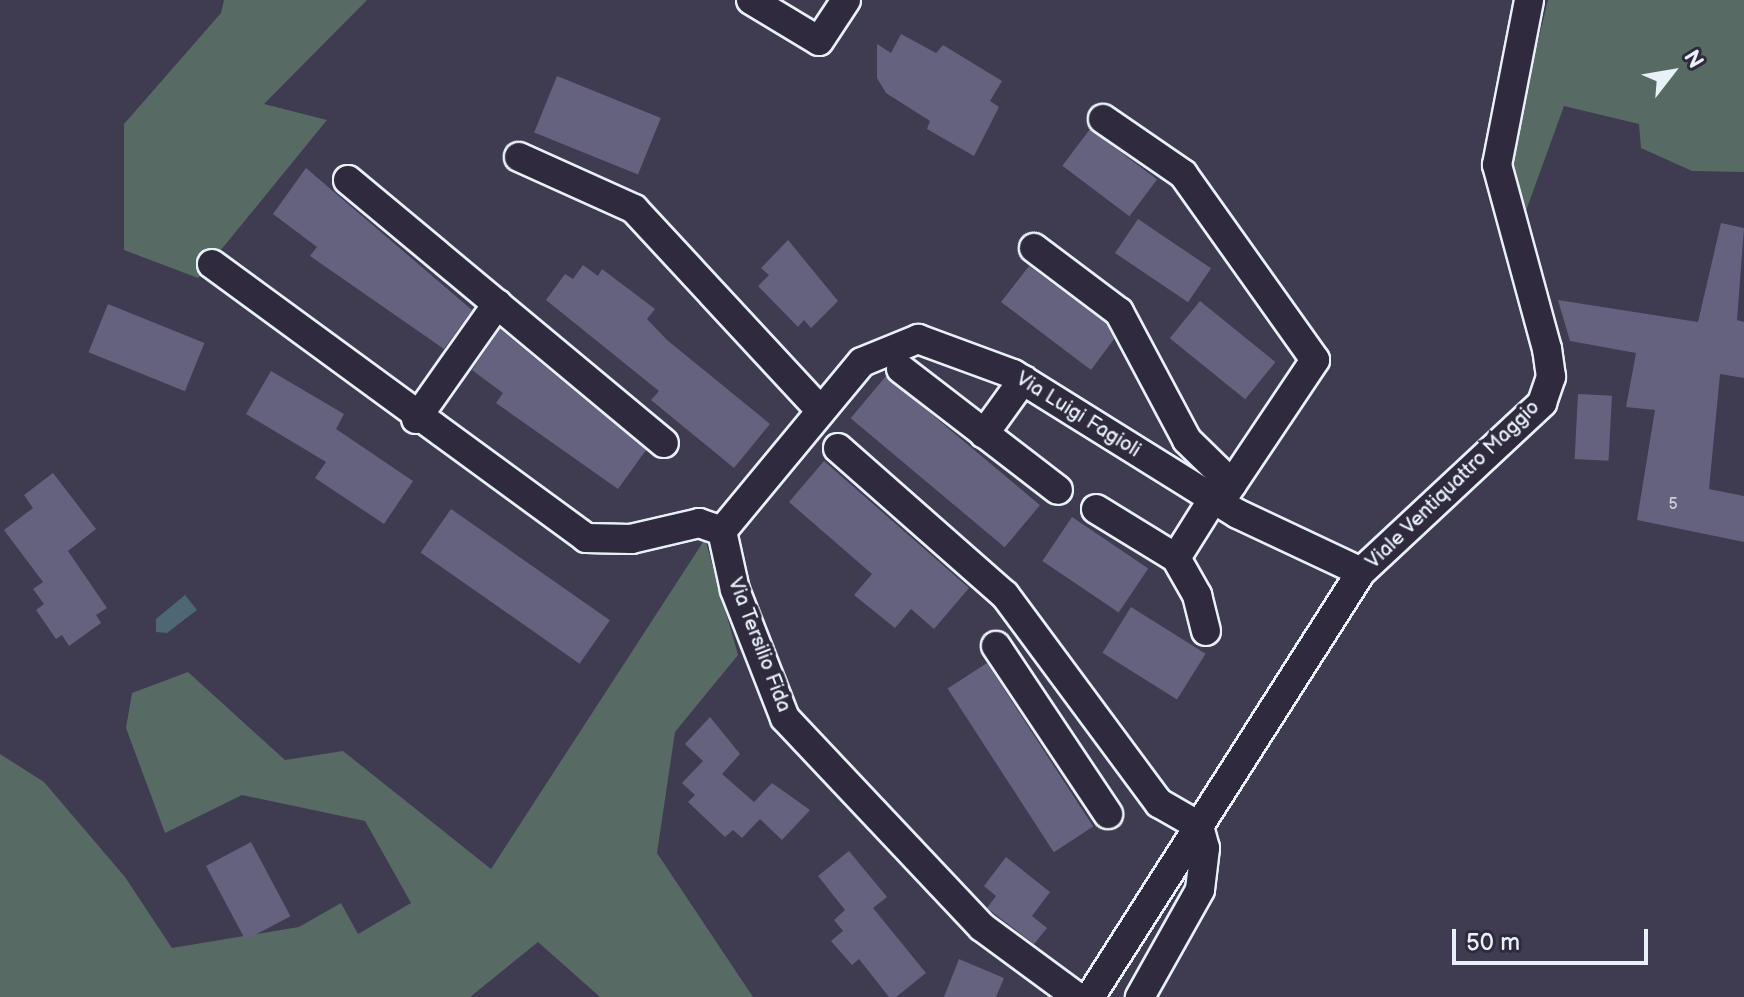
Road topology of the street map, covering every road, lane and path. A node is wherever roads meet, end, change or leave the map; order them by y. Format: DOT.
graph roads {
  1 [pos="751,0"];
  2 [pos="846,0"];
  3 [pos="1529,0"];
  4 [pos="1103,119"];
  5 [pos="519,157"];
  6 [pos="348,180"];
  7 [pos="1034,248"];
  8 [pos="212,264"];
  9 [pos="497,304"];
  10 [pos="901,369"];
  11 [pos="1023,380"];
  12 [pos="821,411"];
  13 [pos="416,419"];
  14 [pos="984,434"];
  15 [pos="664,443"];
  16 [pos="838,448"];
  17 [pos="1058,490"];
  18 [pos="1222,495"];
  19 [pos="1096,509"];
  20 [pos="722,531"];
  21 [pos="1176,558"];
  22 [pos="1361,572"];
  23 [pos="1206,631"];
  24 [pos="996,646"];
  25 [pos="1061,672"];
  26 [pos="1028,695"];
  27 [pos="1108,814"];
  28 [pos="1199,826"];
  29 [pos="1077,997"];
  30 [pos="1090,997"];
  31 [pos="1140,997"];
  1 -- 2 [label="street"];
  3 -- 22 [label="street, Viale Ventiquattro Maggio"];
  4 -- 18 [label="street"];
  5 -- 12 [label="street"];
  6 -- 9 [label="street"];
  7 -- 18 [label="street"];
  8 -- 13 [label="street"];
  9 -- 13 [label="street"];
  9 -- 15 [label="street"];
  10 -- 14 [label="street"];
  11 -- 12 [label="street, Via Luigi Fagioli"];
  11 -- 14 [label="street"];
  11 -- 18 [label="street, Via Luigi Fagioli"];
  12 -- 20 [label="street, Via Luigi Fagioli"];
  13 -- 20 [label="street"];
  14 -- 17 [label="street"];
  16 -- 25 [label="street"];
  18 -- 21 [label="street"];
  18 -- 22 [label="street, Via Luigi Fagioli"];
  19 -- 21 [label="street"];
  20 -- 29 [label="street, Via Tersilio Fida"];
  21 -- 23 [label="street"];
  22 -- 28 [label="street, Viale Ventiquattro Maggio"];
  24 -- 26 [label="street"];
  25 -- 26 [label="street"];
  25 -- 28 [label="street"];
  26 -- 27 [label="street"];
  28 -- 30 [label="street, Viale Ventiquattro Maggio"];
  28 -- 31 [label="street"];
}
